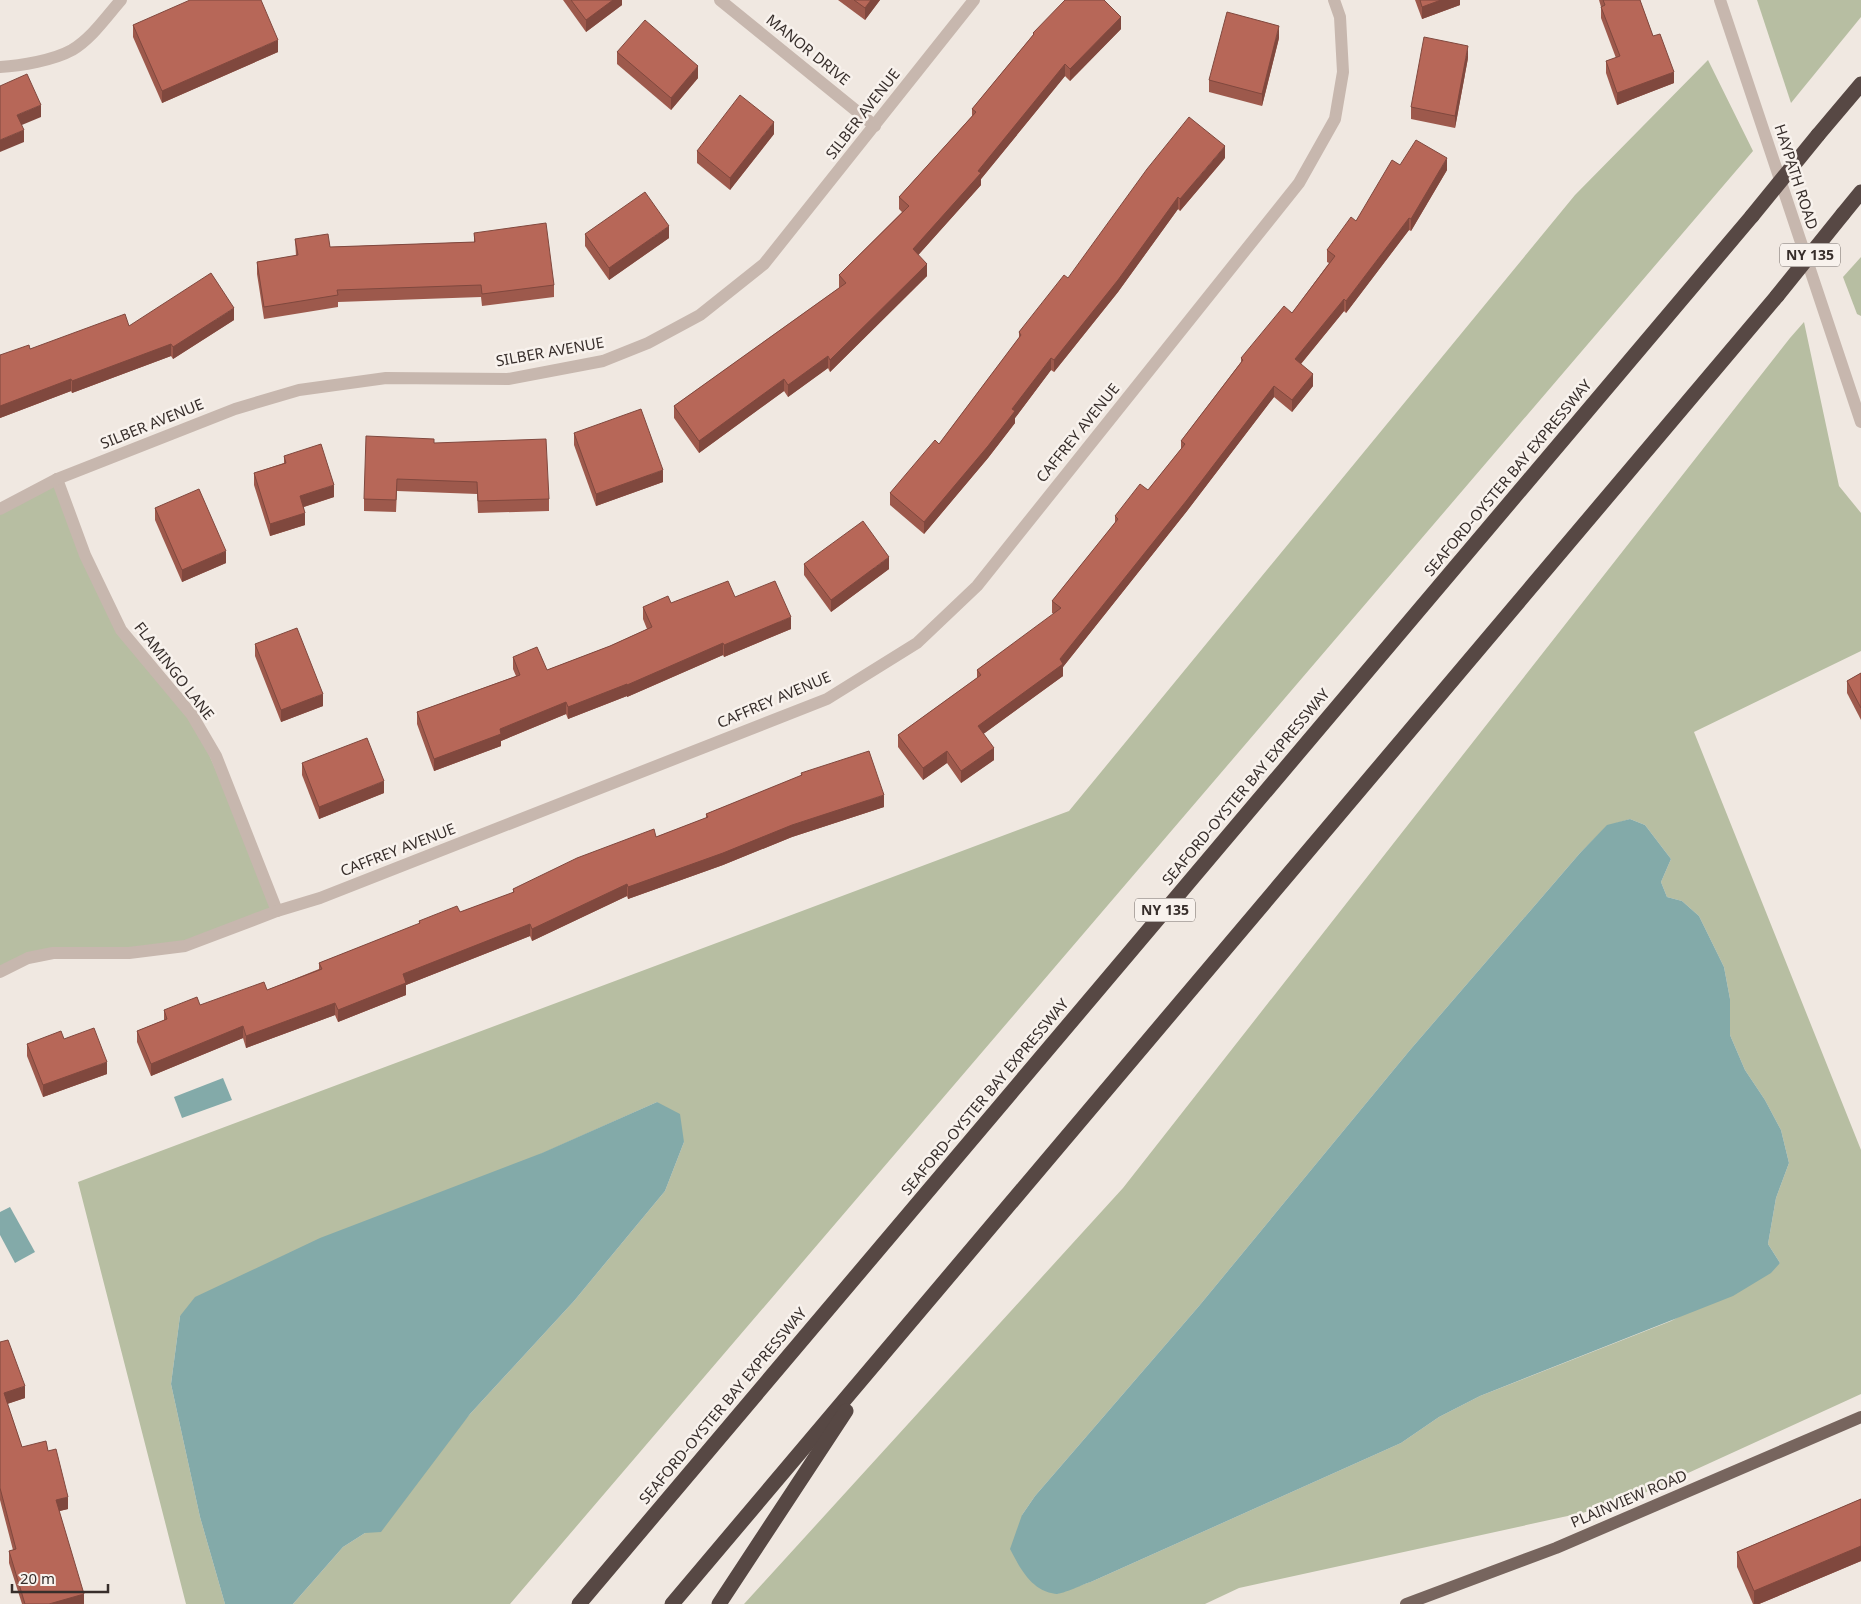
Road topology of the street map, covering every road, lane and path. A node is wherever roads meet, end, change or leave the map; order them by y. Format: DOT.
graph roads {
  1 [pos="121,0"];
  2 [pos="720,0"];
  3 [pos="974,0"];
  4 [pos="1334,0"];
  5 [pos="1720,0"];
  6 [pos="0,67"];
  7 [pos="1861,84"];
  8 [pos="875,126"];
  9 [pos="1861,192"];
  10 [pos="1860,420"];
  11 [pos="57,479"];
  12 [pos="0,509"];
  13 [pos="277,911"];
  14 [pos="0,972"];
  15 [pos="883,1354"];
  16 [pos="1861,1417"];
  17 [pos="579,1604"];
  18 [pos="672,1604"];
  19 [pos="719,1604"];
  20 [pos="1406,1604"];
  1 -- 6 [label="street"];
  2 -- 8 [label="street, MANOR DRIVE"];
  3 -- 8 [label="street, SILBER AVENUE"];
  4 -- 13 [label="street, CAFFREY AVENUE"];
  5 -- 10 [label="street, HAYPATH ROAD"];
  7 -- 17 [label="highway, SEAFORD-OYSTER BAY EXPRESSWAY / NY 135, bridge"];
  8 -- 11 [label="street, SILBER AVENUE"];
  9 -- 15 [label="highway, NY 135, bridge"];
  11 -- 12 [label="street, SILBER AVENUE"];
  11 -- 13 [label="street, FLAMINGO LANE"];
  13 -- 14 [label="street, CAFFREY AVENUE"];
  15 -- 18 [label="highway, NY 135"];
  15 -- 19 [label="highway"];
  16 -- 20 [label="main road, PLAINVIEW ROAD"];
}
